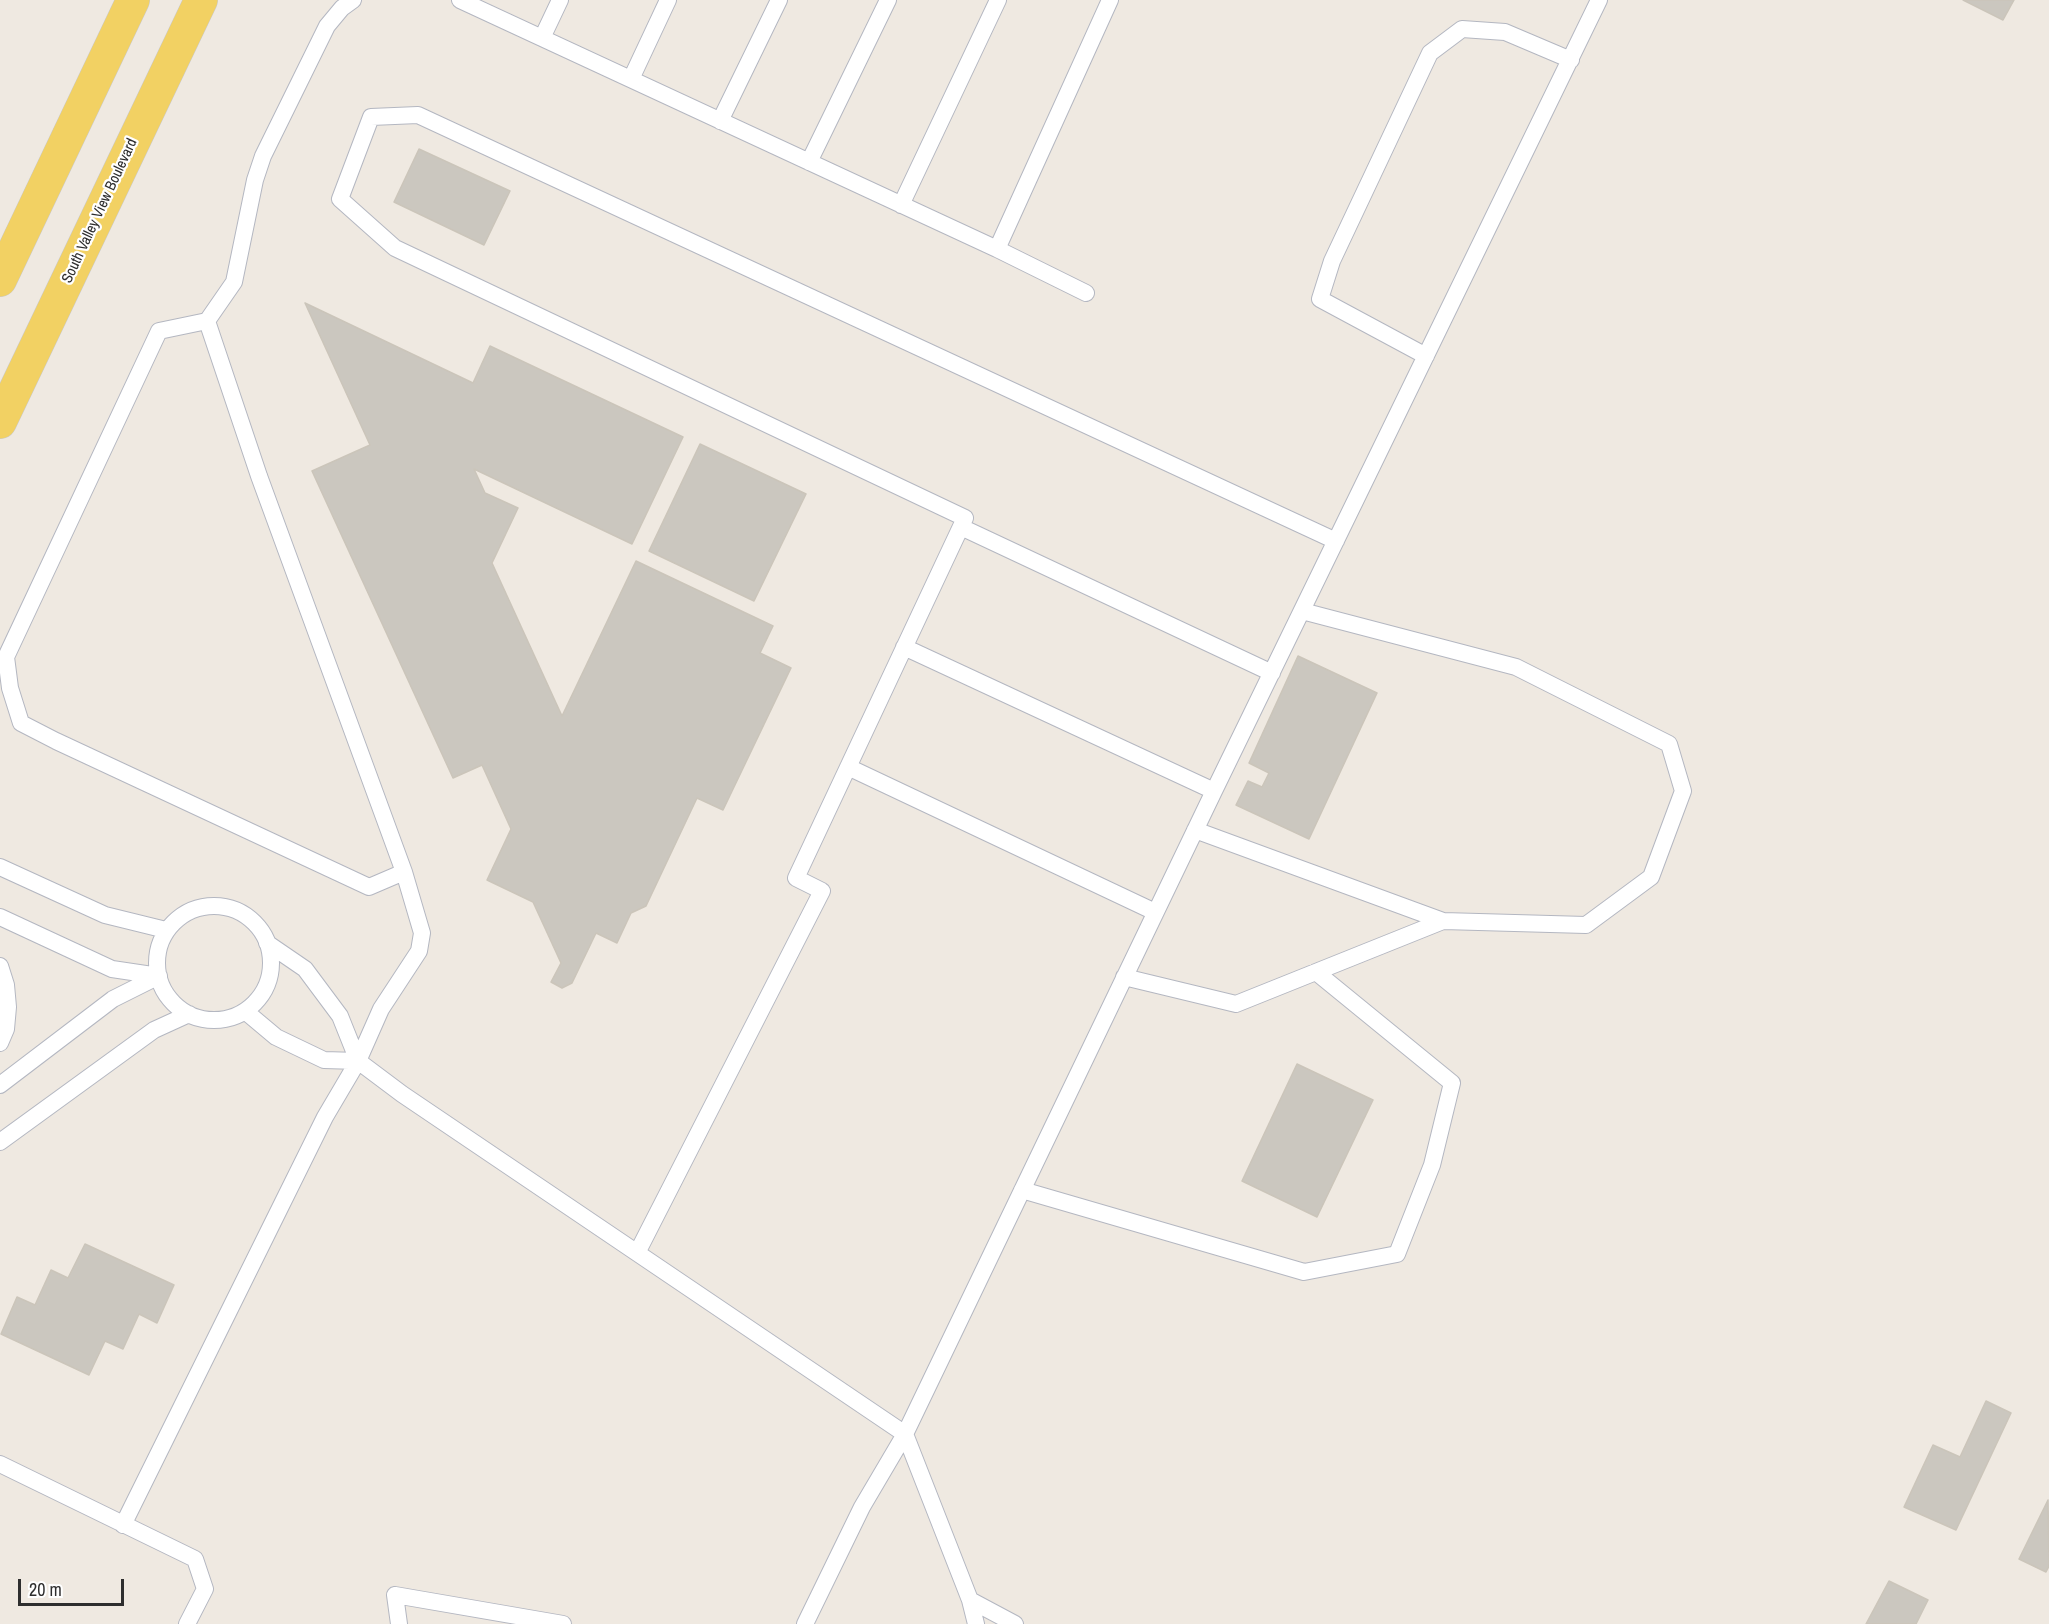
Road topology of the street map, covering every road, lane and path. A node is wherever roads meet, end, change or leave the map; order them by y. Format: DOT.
graph roads {
  1 [pos="133,0"];
  2 [pos="201,0"];
  3 [pos="353,0"];
  4 [pos="460,0"];
  5 [pos="560,0"];
  6 [pos="668,0"];
  7 [pos="779,0"];
  8 [pos="888,0"];
  9 [pos="998,0"];
  10 [pos="1110,0"];
  11 [pos="1599,0"];
  12 [pos="542,38"];
  13 [pos="1571,60"];
  14 [pos="631,79"];
  15 [pos="720,121"];
  16 [pos="809,162"];
  17 [pos="902,205"];
  18 [pos="997,249"];
  19 [pos="0,280"];
  20 [pos="1086,293"];
  21 [pos="207,321"];
  22 [pos="1426,356"];
  23 [pos="0,422"];
  24 [pos="961,527"];
  25 [pos="1335,541"];
  26 [pos="1302,611"];
  27 [pos="904,647"];
  28 [pos="1272,673"];
  29 [pos="848,767"];
  30 [pos="1214,791"];
  31 [pos="1196,830"];
  32 [pos="0,867"];
  33 [pos="404,872"];
  34 [pos="1155,912"];
  35 [pos="0,917"];
  36 [pos="1443,921"];
  37 [pos="166,930"];
  38 [pos="267,944"];
  39 [pos="0,966"];
  40 [pos="1316,972"];
  41 [pos="159,976"];
  42 [pos="1124,977"];
  43 [pos="245,1011"];
  44 [pos="189,1014"];
  45 [pos="0,1043"];
  46 [pos="358,1061"];
  47 [pos="0,1085"];
  48 [pos="0,1142"];
  49 [pos="1022,1190"];
  50 [pos="637,1253"];
  51 [pos="905,1434"];
  52 [pos="0,1464"];
  53 [pos="123,1525"];
  54 [pos="970,1600"];
  55 [pos="187,1624"];
  56 [pos="399,1624"];
  57 [pos="563,1624"];
  58 [pos="805,1624"];
  59 [pos="976,1624"];
  60 [pos="1015,1624"];
  1 -- 19 [label="main road"];
  2 -- 23 [label="main road, South Valley View Boulevard"];
  3 -- 21 [label="lane"];
  4 -- 12 [label="lane"];
  5 -- 12 [label="lane"];
  6 -- 14 [label="lane"];
  7 -- 15 [label="lane"];
  8 -- 16 [label="lane"];
  9 -- 17 [label="lane"];
  10 -- 18 [label="lane"];
  11 -- 13 [label="lane"];
  12 -- 14 [label="lane"];
  13 -- 22 [label="lane"];
  13 -- 22 [label="lane"];
  14 -- 15 [label="lane"];
  15 -- 16 [label="lane"];
  16 -- 17 [label="lane"];
  17 -- 18 [label="lane"];
  18 -- 20 [label="lane"];
  21 -- 33 [label="lane"];
  21 -- 33 [label="lane"];
  22 -- 25 [label="lane"];
  24 -- 25 [label="lane"];
  24 -- 27 [label="lane"];
  24 -- 28 [label="lane"];
  25 -- 26 [label="lane"];
  26 -- 28 [label="lane"];
  26 -- 36 [label="lane"];
  27 -- 29 [label="lane"];
  27 -- 30 [label="lane"];
  28 -- 30 [label="lane"];
  29 -- 34 [label="lane"];
  29 -- 50 [label="lane"];
  30 -- 31 [label="lane"];
  31 -- 34 [label="lane"];
  31 -- 36 [label="lane"];
  32 -- 37 [label="lane"];
  33 -- 46 [label="lane"];
  34 -- 42 [label="lane"];
  35 -- 41 [label="lane"];
  36 -- 40 [label="lane"];
  37 -- 38 [label="lane"];
  37 -- 41 [label="lane"];
  38 -- 43 [label="lane"];
  38 -- 46 [label="lane"];
  39 -- 45 [label="lane"];
  40 -- 42 [label="lane"];
  40 -- 49 [label="lane"];
  41 -- 44 [label="lane"];
  41 -- 47 [label="lane"];
  42 -- 49 [label="lane"];
  43 -- 44 [label="lane"];
  43 -- 46 [label="lane"];
  44 -- 48 [label="lane"];
  46 -- 50 [label="lane"];
  46 -- 53 [label="lane"];
  49 -- 51 [label="lane"];
  50 -- 51 [label="lane"];
  51 -- 54 [label="lane"];
  51 -- 58 [label="lane"];
  52 -- 53 [label="lane"];
  53 -- 55 [label="lane"];
  54 -- 59 [label="lane"];
  54 -- 60 [label="lane"];
  56 -- 57 [label="lane"];
}
